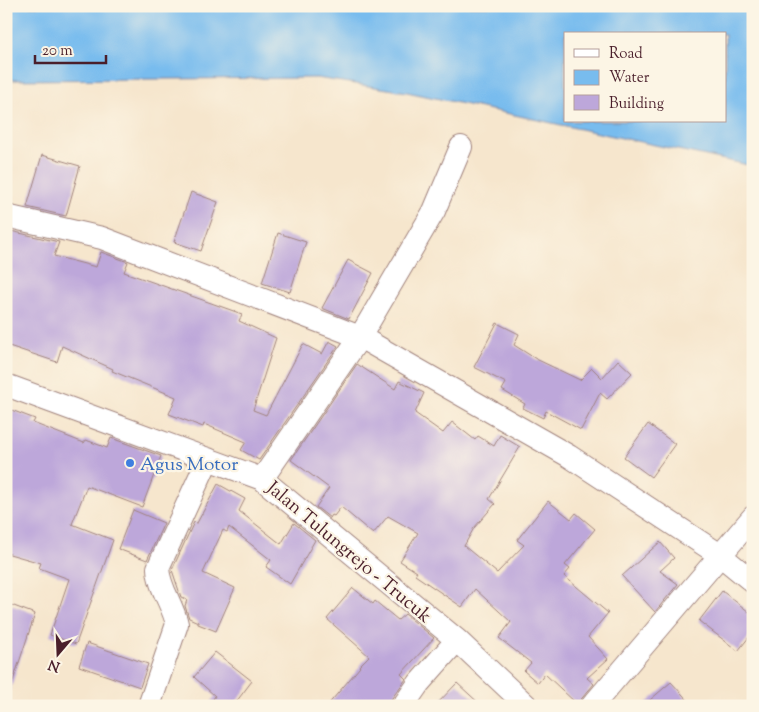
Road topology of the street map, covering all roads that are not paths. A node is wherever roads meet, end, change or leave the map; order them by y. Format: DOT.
graph roads {
  1 [pos="460,147"];
  2 [pos="6,216"];
  3 [pos="360,337"];
  4 [pos="6,385"];
  5 [pos="208,459"];
  6 [pos="262,479"];
  7 [pos="753,517"];
  8 [pos="720,555"];
  9 [pos="753,582"];
  10 [pos="457,640"];
  11 [pos="149,706"];
  12 [pos="403,706"];
  13 [pos="527,706"];
  14 [pos="592,706"];
  1 -- 3 [label="street"];
  2 -- 3 [label="street"];
  3 -- 6 [label="street"];
  3 -- 8 [label="street"];
  4 -- 5 [label="street, Jalan Tulungrejo - Trucuk"];
  5 -- 6 [label="street, Jalan Tulungrejo - Trucuk"];
  5 -- 11 [label="street"];
  6 -- 10 [label="street, Jalan Tulungrejo - Trucuk"];
  7 -- 8 [label="street"];
  8 -- 9 [label="street"];
  8 -- 14 [label="street"];
  10 -- 12 [label="street"];
  10 -- 13 [label="street, Jalan Tulungrejo - Trucuk"];
}
